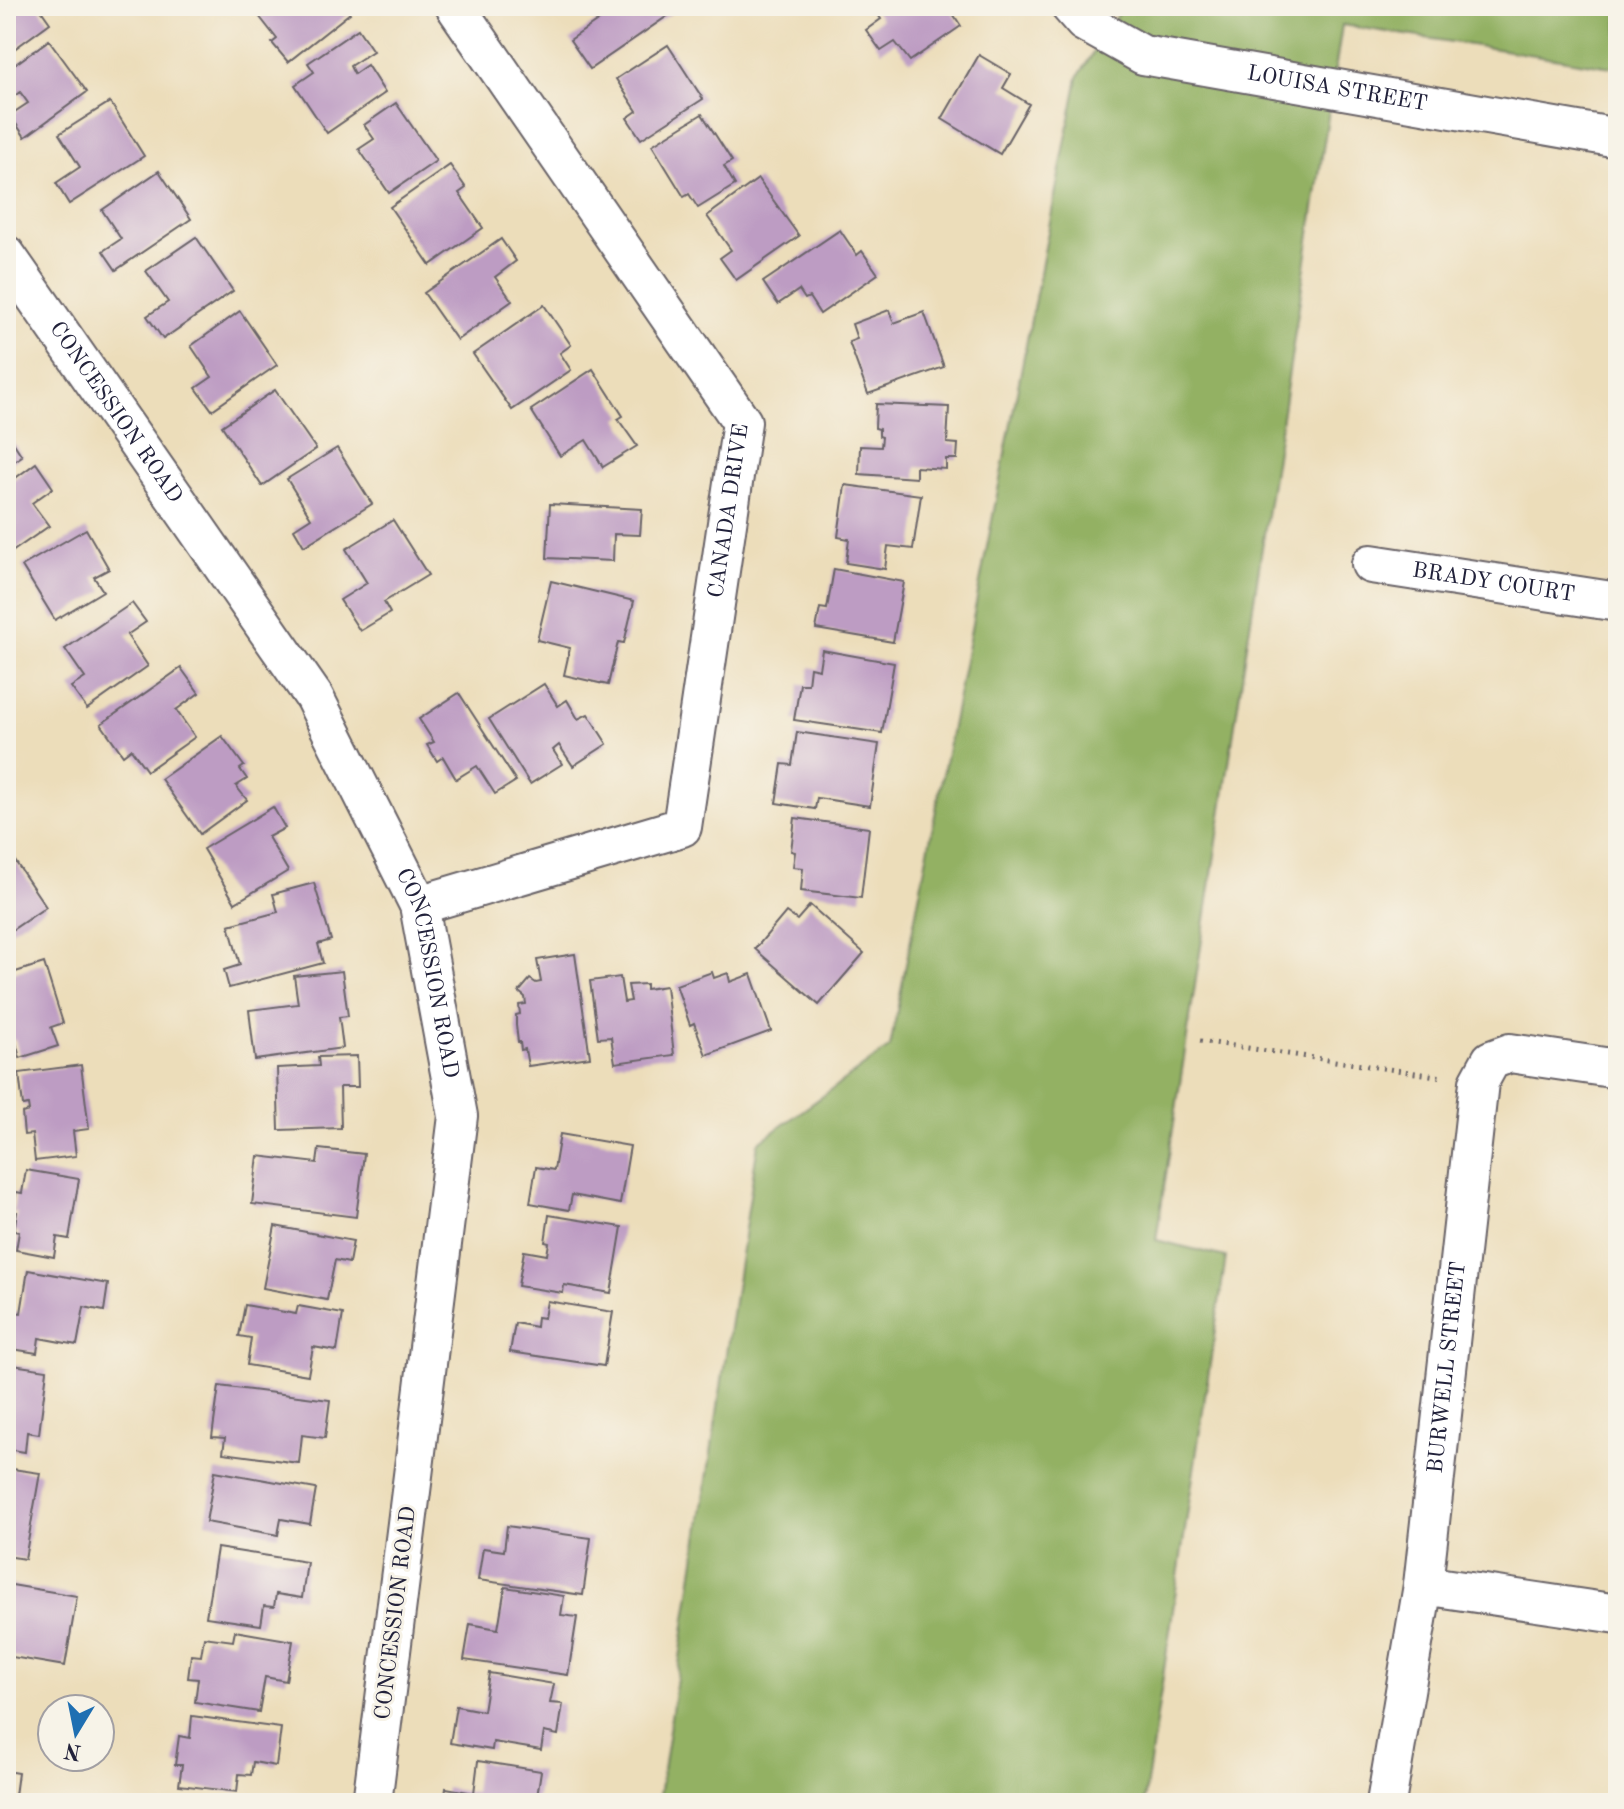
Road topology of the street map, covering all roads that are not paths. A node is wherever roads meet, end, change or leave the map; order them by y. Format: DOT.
graph roads {
  1 [pos="455,6"];
  2 [pos="1070,6"];
  3 [pos="1618,138"];
  4 [pos="6,255"];
  5 [pos="17,295"];
  6 [pos="1371,564"];
  7 [pos="1618,602"];
  8 [pos="419,905"];
  9 [pos="1618,1069"];
  10 [pos="1423,1585"];
  11 [pos="1618,1614"];
  12 [pos="372,1803"];
  13 [pos="1386,1803"];
  1 -- 8 [label="street, CANADA DRIVE"];
  2 -- 3 [label="street, LOUISA STREET"];
  4 -- 5 [label="street, CONCESSION ROAD"];
  5 -- 8 [label="street, CONCESSION ROAD"];
  6 -- 7 [label="street, BRADY COURT"];
  8 -- 12 [label="street, CONCESSION ROAD"];
  9 -- 10 [label="street, BURWELL STREET"];
  10 -- 11 [label="street"];
  10 -- 13 [label="street, BURWELL STREET"];
}
